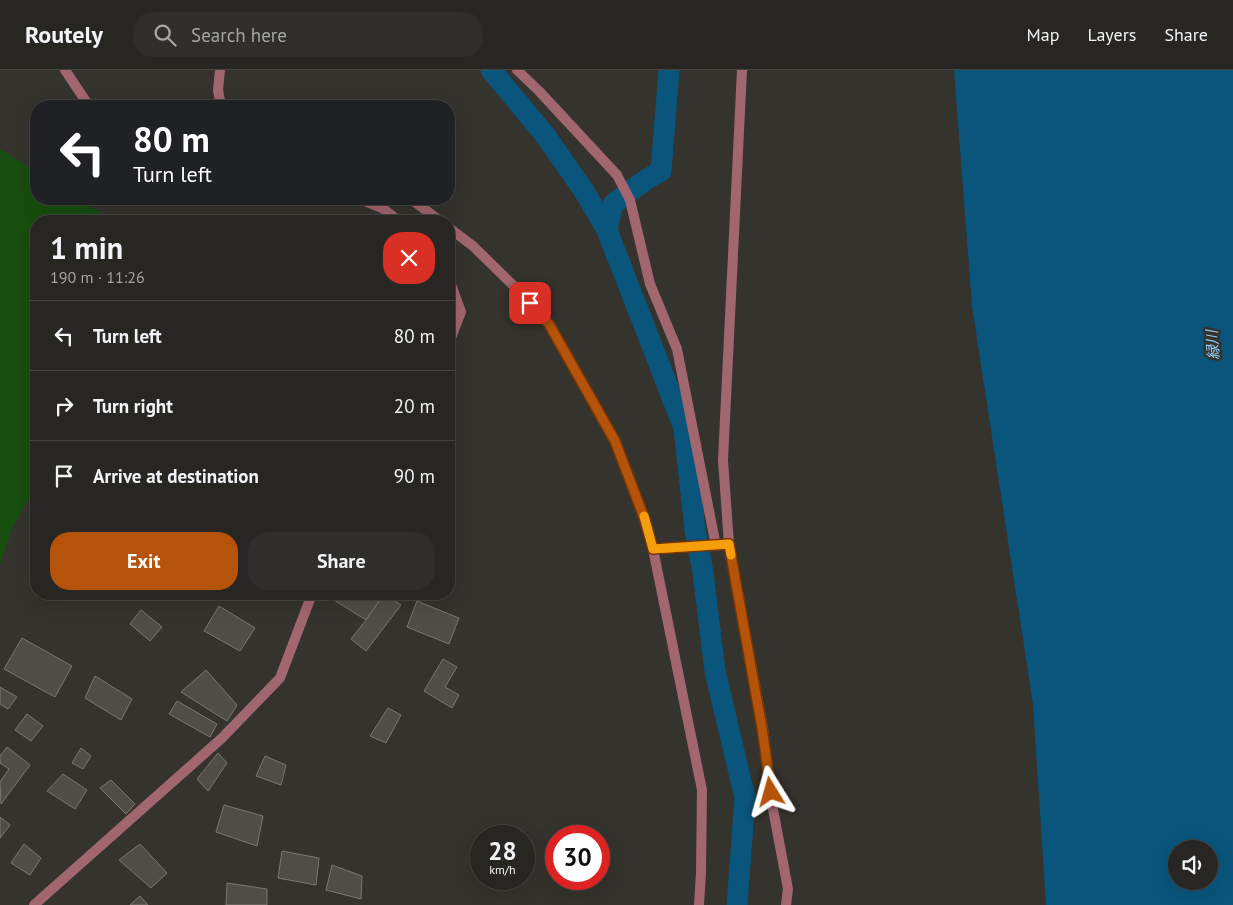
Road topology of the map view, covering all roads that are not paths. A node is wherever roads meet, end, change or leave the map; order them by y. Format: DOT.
graph roads {
  1 [pos="65,70"];
  2 [pos="220,70"];
  3 [pos="517,70"];
  4 [pos="742,70"];
  5 [pos="85,100"];
  6 [pos="220,100"];
  7 [pos="375,205"];
  8 [pos="419,205"];
  9 [pos="391,215"];
  10 [pos="432,215"];
  11 [pos="455,232"];
  12 [pos="455,296"];
  13 [pos="455,328"];
  14 [pos="729,544"];
  15 [pos="716,546"];
  16 [pos="653,549"];
  17 [pos="310,600"];
  18 [pos="34,905"];
  19 [pos="699,905"];
  20 [pos="786,905"];
  1 -- 5 [label="street"];
  2 -- 6 [label="street"];
  3 -- 15 [label="street"];
  4 -- 14 [label="street"];
  7 -- 9 [label="street"];
  8 -- 10 [label="street"];
  11 -- 16 [label="street"];
  12 -- 13 [label="street"];
  14 -- 15 [label="street"];
  14 -- 20 [label="street"];
  15 -- 16 [label="street"];
  16 -- 19 [label="street"];
  17 -- 18 [label="street"];
}
